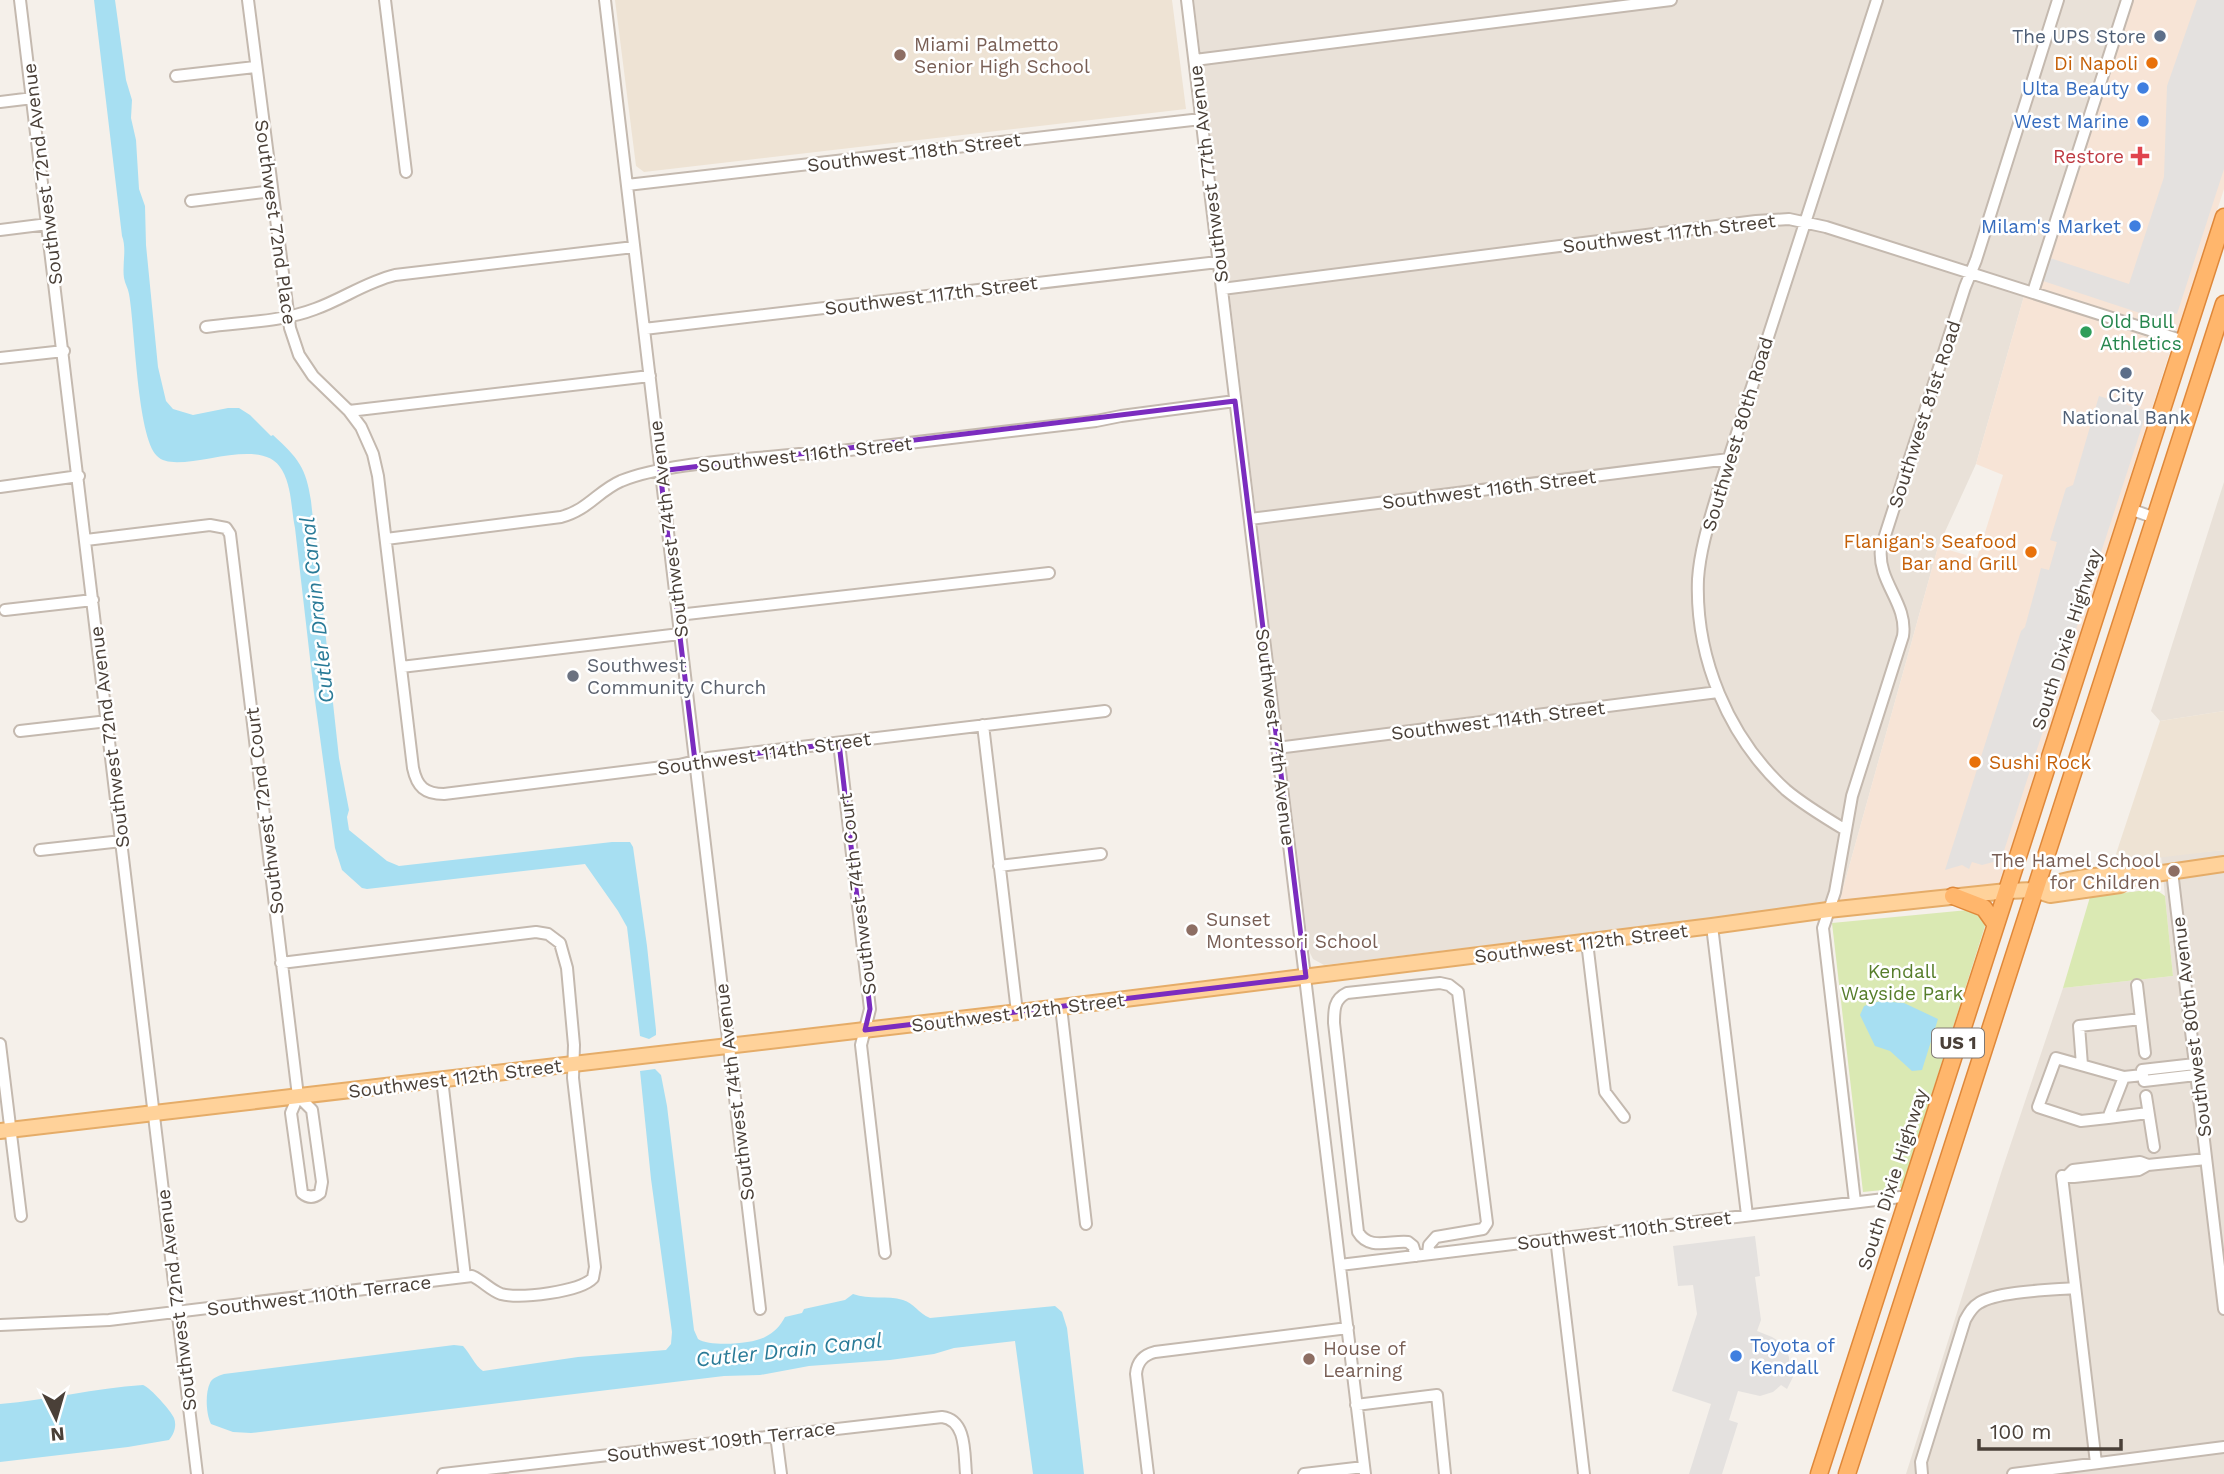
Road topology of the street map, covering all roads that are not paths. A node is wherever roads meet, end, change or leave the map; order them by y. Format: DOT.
graph roads {
  1 [pos="20,0"];
  2 [pos="248,0"];
  3 [pos="385,0"];
  4 [pos="605,0"];
  5 [pos="1187,0"];
  6 [pos="1671,0"];
  7 [pos="1877,0"];
  8 [pos="2058,0"];
  9 [pos="2127,0"];
  10 [pos="1195,60"];
  11 [pos="255,67"];
  12 [pos="176,76"];
  13 [pos="33,98"];
  14 [pos="0,102"];
  15 [pos="1201,119"];
  16 [pos="406,172"];
  17 [pos="627,185"];
  18 [pos="272,191"];
  19 [pos="191,201"];
  20 [pos="2224,217"];
  21 [pos="1804,222"];
  22 [pos="48,224"];
  23 [pos="0,230"];
  24 [pos="634,247"];
  25 [pos="1218,262"];
  26 [pos="1971,273"];
  27 [pos="1222,289"];
  28 [pos="2033,292"];
  29 [pos="2224,304"];
  30 [pos="288,316"];
  31 [pos="206,327"];
  32 [pos="644,329"];
  33 [pos="2184,341"];
  34 [pos="64,351"];
  35 [pos="0,358"];
  36 [pos="650,376"];
  37 [pos="2195,394"];
  38 [pos="1236,401"];
  39 [pos="349,411"];
  40 [pos="1729,459"];
  41 [pos="660,471"];
  42 [pos="79,476"];
  43 [pos="0,486"];
  44 [pos="2130,509"];
  45 [pos="2155,517"];
  46 [pos="1250,519"];
  47 [pos="386,539"];
  48 [pos="86,540"];
  49 [pos="1049,573"];
  50 [pos="93,600"];
  51 [pos="5,610"];
  52 [pos="678,615"];
  53 [pos="680,634"];
  54 [pos="401,667"];
  55 [pos="1718,692"];
  56 [pos="1105,711"];
  57 [pos="108,721"];
  58 [pos="983,725"];
  59 [pos="20,731"];
  60 [pos="839,743"];
  61 [pos="1277,748"];
  62 [pos="695,761"];
  63 [pos="423,790"];
  64 [pos="1844,829"];
  65 [pos="122,841"];
  66 [pos="40,850"];
  67 [pos="1101,854"];
  68 [pos="2224,864"];
  69 [pos="999,866"];
  70 [pos="2172,871"];
  71 [pos="2035,890"];
  72 [pos="2007,891"];
  73 [pos="1953,896"];
  74 [pos="1828,910"];
  75 [pos="1996,925"];
  76 [pos="1712,926"];
  77 [pos="1587,942"];
  78 [pos="281,963"];
  79 [pos="1306,977"];
  80 [pos="2137,985"];
  81 [pos="1061,1007"];
  82 [pos="1017,1012"];
  83 [pos="2141,1019"];
  84 [pos="865,1030"];
  85 [pos="0,1044"];
  86 [pos="729,1047"];
  87 [pos="2145,1053"];
  88 [pos="573,1064"];
  89 [pos="2082,1065"];
  90 [pos="2196,1070"];
  91 [pos="2124,1077"];
  92 [pos="442,1079"];
  93 [pos="298,1096"];
  94 [pos="2146,1096"];
  95 [pos="2148,1113"];
  96 [pos="154,1115"];
  97 [pos="1624,1117"];
  98 [pos="2108,1118"];
  99 [pos="5,1130"];
  100 [pos="2154,1147"];
  101 [pos="2206,1159"];
  102 [pos="1937,1194"];
  103 [pos="1909,1196"];
  104 [pos="1855,1202"];
  105 [pos="1747,1215"];
  106 [pos="21,1216"];
  107 [pos="2219,1217"];
  108 [pos="1086,1224"];
  109 [pos="1463,1232"];
  110 [pos="1556,1238"];
  111 [pos="1461,1250"];
  112 [pos="885,1253"];
  113 [pos="1422,1255"];
  114 [pos="1340,1265"];
  115 [pos="465,1278"];
  116 [pos="2075,1288"];
  117 [pos="760,1309"];
  118 [pos="2224,1309"];
  119 [pos="178,1311"];
  120 [pos="0,1325"];
  121 [pos="1348,1328"];
  122 [pos="1356,1405"];
  123 [pos="776,1435"];
  124 [pos="2224,1447"];
  125 [pos="2096,1464"];
  126 [pos="1364,1471"];
  127 [pos="197,1474"];
  128 [pos="443,1474"];
  129 [pos="781,1474"];
  130 [pos="966,1474"];
  131 [pos="1148,1474"];
  132 [pos="1304,1474"];
  133 [pos="1446,1474"];
  134 [pos="1584,1474"];
  135 [pos="1819,1474"];
  136 [pos="1847,1474"];
  137 [pos="1922,1474"];
  138 [pos="2013,1474"];
  1 -- 13 [label="street, Southwest 72nd Avenue"];
  2 -- 11 [label="street, Southwest 72nd Place"];
  3 -- 16 [label="street"];
  4 -- 17 [label="street, Southwest 74th Avenue"];
  5 -- 10 [label="street, Southwest 77th Avenue"];
  6 -- 10 [label="street"];
  7 -- 21 [label="street, Southwest 80th Road"];
  8 -- 26 [label="street, Southwest 81st Road"];
  9 -- 28 [label="street"];
  10 -- 15 [label="street, Southwest 77th Avenue"];
  11 -- 12 [label="street"];
  11 -- 18 [label="street, Southwest 72nd Place"];
  13 -- 14 [label="street"];
  13 -- 22 [label="street, Southwest 72nd Avenue"];
  15 -- 17 [label="street, Southwest 118th Street"];
  15 -- 25 [label="street, Southwest 77th Avenue"];
  17 -- 24 [label="street, Southwest 74th Avenue"];
  18 -- 19 [label="street"];
  18 -- 30 [label="street, Southwest 72nd Place"];
  20 -- 33 [label="highway, South Dixie Highway / US 1"];
  21 -- 26 [label="street, Southwest 117th Street"];
  21 -- 27 [label="street, Southwest 117th Street"];
  21 -- 40 [label="street, Southwest 80th Road"];
  22 -- 23 [label="street"];
  22 -- 34 [label="street, Southwest 72nd Avenue"];
  24 -- 30 [label="street"];
  24 -- 32 [label="street, Southwest 74th Avenue"];
  25 -- 27 [label="street, Southwest 77th Avenue"];
  25 -- 32 [label="street, Southwest 117th Street"];
  26 -- 28 [label="street, Southwest 117th Street"];
  26 -- 64 [label="street, Southwest 81st Road"];
  27 -- 38 [label="street, Southwest 77th Avenue"];
  28 -- 33 [label="street, Southwest 117th Street"];
  29 -- 37 [label="highway, US 1"];
  30 -- 31 [label="street"];
  30 -- 39 [label="street, Southwest 72nd Place"];
  32 -- 36 [label="street, Southwest 74th Avenue"];
  33 -- 37 [label="highway"];
  33 -- 44 [label="highway, South Dixie Highway / US 1"];
  34 -- 35 [label="street"];
  34 -- 42 [label="street, Southwest 72nd Avenue"];
  36 -- 39 [label="street"];
  36 -- 41 [label="street, Southwest 74th Avenue"];
  37 -- 45 [label="highway, US 1"];
  38 -- 41 [label="street, Southwest 116th Street"];
  38 -- 46 [label="street, Southwest 77th Avenue"];
  39 -- 47 [label="street, Southwest 72nd Place"];
  40 -- 46 [label="street, Southwest 116th Street"];
  40 -- 55 [label="street, Southwest 80th Road"];
  41 -- 47 [label="street, Southwest 116th Street"];
  41 -- 52 [label="street, Southwest 74th Avenue"];
  42 -- 43 [label="street"];
  42 -- 48 [label="street, Southwest 72nd Avenue"];
  44 -- 45 [label="street"];
  44 -- 72 [label="highway, South Dixie Highway / US 1"];
  45 -- 71 [label="highway, US 1"];
  46 -- 61 [label="street, Southwest 77th Avenue"];
  47 -- 54 [label="street, Southwest 72nd Place"];
  48 -- 50 [label="street, Southwest 72nd Avenue"];
  48 -- 78 [label="street, Southwest 72nd Court"];
  49 -- 52 [label="street"];
  50 -- 51 [label="street"];
  50 -- 57 [label="street, Southwest 72nd Avenue"];
  52 -- 53 [label="street, Southwest 74th Avenue"];
  53 -- 54 [label="street"];
  53 -- 62 [label="street, Southwest 74th Avenue"];
  54 -- 63 [label="street, Southwest 72nd Place"];
  55 -- 61 [label="street, Southwest 114th Street"];
  55 -- 64 [label="street, Southwest 80th Road"];
  56 -- 58 [label="street, Southwest 114th Street"];
  57 -- 59 [label="street"];
  57 -- 65 [label="street, Southwest 72nd Avenue"];
  58 -- 60 [label="street, Southwest 114th Street"];
  58 -- 69 [label="street"];
  60 -- 62 [label="street, Southwest 114th Street"];
  60 -- 84 [label="street, Southwest 74th Court"];
  61 -- 79 [label="street, Southwest 77th Avenue"];
  62 -- 63 [label="street, Southwest 114th Street"];
  62 -- 86 [label="street, Southwest 74th Avenue"];
  64 -- 74 [label="street, Southwest 81st Road"];
  65 -- 66 [label="street"];
  65 -- 96 [label="street, Southwest 72nd Avenue"];
  67 -- 69 [label="street"];
  68 -- 70 [label="main road, Southwest 112th Street"];
  69 -- 82 [label="street"];
  70 -- 71 [label="main road, Southwest 112th Street"];
  70 -- 90 [label="street, Southwest 80th Avenue"];
  71 -- 72 [label="main road, Southwest 112th Street"];
  71 -- 102 [label="highway, US 1"];
  72 -- 73 [label="main road, Southwest 112th Street"];
  72 -- 75 [label="highway, South Dixie Highway / US 1"];
  73 -- 74 [label="main road, Southwest 112th Street"];
  73 -- 75 [label="highway"];
  74 -- 76 [label="main road, Southwest 112th Street"];
  74 -- 104 [label="street, Southwest 81st Road"];
  75 -- 103 [label="highway, South Dixie Highway / US 1"];
  76 -- 77 [label="main road, Southwest 112th Street"];
  76 -- 105 [label="street"];
  77 -- 79 [label="main road, Southwest 112th Street"];
  77 -- 97 [label="street"];
  78 -- 88 [label="street"];
  78 -- 93 [label="street, Southwest 72nd Court"];
  79 -- 81 [label="main road, Southwest 112th Street"];
  79 -- 114 [label="street, Southwest 77th Avenue"];
  80 -- 83 [label="street"];
  81 -- 82 [label="main road, Southwest 112th Street"];
  81 -- 108 [label="street"];
  82 -- 84 [label="main road, Southwest 112th Street"];
  83 -- 87 [label="street"];
  83 -- 89 [label="street"];
  84 -- 86 [label="main road, Southwest 112th Street"];
  84 -- 112 [label="street, Southwest 74th Court"];
  85 -- 99 [label="street"];
  86 -- 88 [label="main road, Southwest 112th Street"];
  86 -- 117 [label="street, Southwest 74th Avenue"];
  88 -- 92 [label="main road, Southwest 112th Street"];
  88 -- 115 [label="street"];
  89 -- 91 [label="street"];
  89 -- 98 [label="street"];
  90 -- 91 [label="street"];
  90 -- 101 [label="street, Southwest 80th Avenue"];
  91 -- 98 [label="street"];
  92 -- 93 [label="main road, Southwest 112th Street"];
  92 -- 115 [label="street"];
  93 -- 93 [label="street, Southwest 72nd Court"];
  93 -- 96 [label="main road, Southwest 112th Street"];
  94 -- 95 [label="street"];
  95 -- 98 [label="street"];
  95 -- 100 [label="street"];
  96 -- 99 [label="main road, Southwest 112th Street"];
  96 -- 119 [label="street, Southwest 72nd Avenue"];
  99 -- 106 [label="street"];
  101 -- 107 [label="street, Southwest 80th Avenue"];
  101 -- 116 [label="street"];
  102 -- 103 [label="highway"];
  102 -- 136 [label="highway, US 1"];
  103 -- 104 [label="street, Southwest 110th Street"];
  103 -- 135 [label="highway, South Dixie Highway / US 1"];
  104 -- 105 [label="street, Southwest 110th Street"];
  105 -- 110 [label="street, Southwest 110th Street"];
  107 -- 118 [label="street, Southwest 80th Avenue"];
  109 -- 111 [label="street"];
  109 -- 113 [label="street"];
  109 -- 113 [label="street"];
  110 -- 111 [label="street, Southwest 110th Street"];
  110 -- 134 [label="street"];
  111 -- 113 [label="street, Southwest 110th Street"];
  113 -- 114 [label="street, Southwest 110th Street"];
  114 -- 121 [label="street, Southwest 77th Avenue"];
  115 -- 119 [label="street, Southwest 110th Terrace"];
  116 -- 125 [label="street"];
  116 -- 137 [label="street"];
  119 -- 120 [label="street, Southwest 110th Terrace"];
  119 -- 127 [label="street, Southwest 72nd Avenue"];
  121 -- 122 [label="street, Southwest 77th Avenue"];
  121 -- 131 [label="street"];
  122 -- 126 [label="street, Southwest 77th Avenue"];
  122 -- 133 [label="street"];
  123 -- 128 [label="street, Southwest 109th Terrace"];
  123 -- 129 [label="street"];
  123 -- 130 [label="street, Southwest 109th Terrace"];
  124 -- 125 [label="street"];
  125 -- 138 [label="street"];
  126 -- 132 [label="street"];
}
